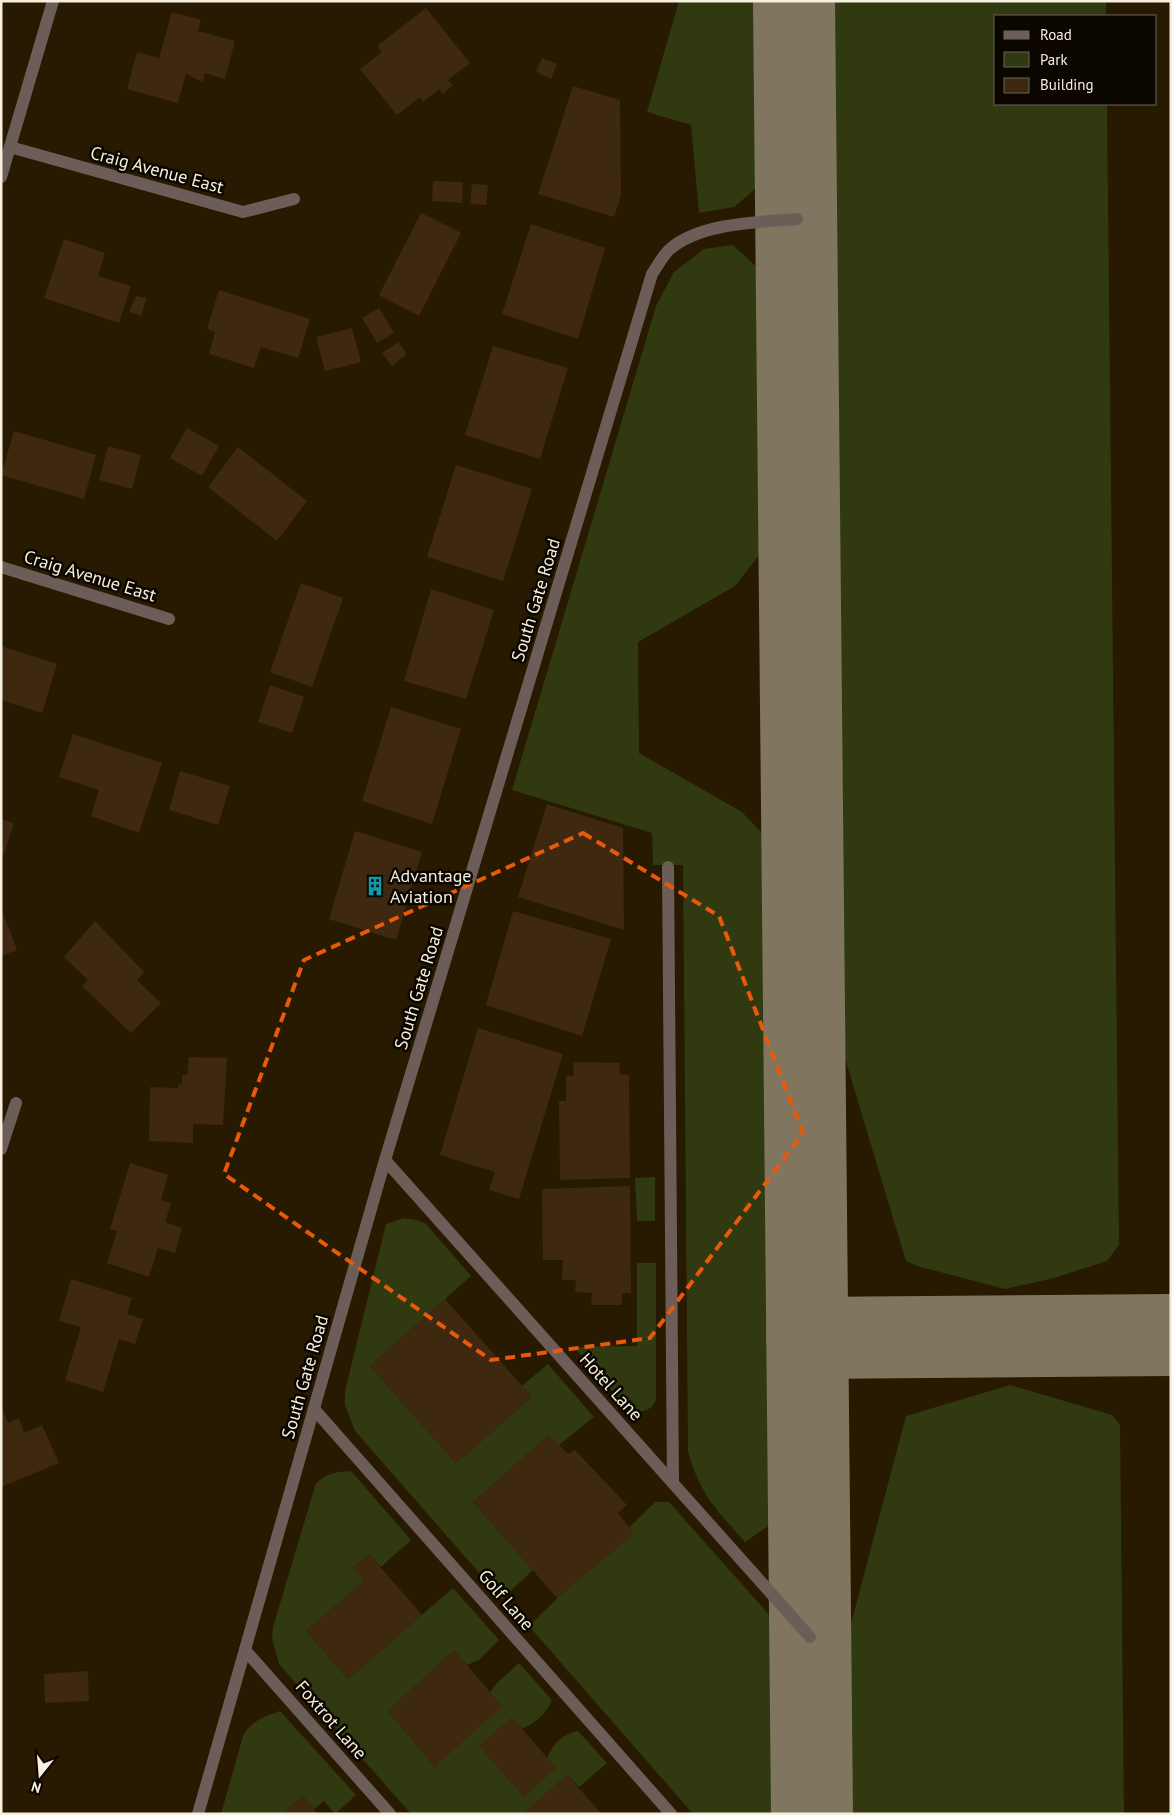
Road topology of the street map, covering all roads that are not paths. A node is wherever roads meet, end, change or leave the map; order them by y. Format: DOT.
graph roads {
  1 [pos="53,1"];
  2 [pos="10,148"];
  3 [pos="1,177"];
  4 [pos="294,198"];
  5 [pos="797,219"];
  6 [pos="1,567"];
  7 [pos="169,619"];
  8 [pos="668,867"];
  9 [pos="16,1103"];
  10 [pos="1,1149"];
  11 [pos="385,1160"];
  12 [pos="314,1409"];
  13 [pos="673,1483"];
  14 [pos="810,1637"];
  15 [pos="245,1650"];
  16 [pos="198,1814"];
  17 [pos="390,1814"];
  18 [pos="671,1814"];
  1 -- 2 [label="street"];
  2 -- 3 [label="street"];
  2 -- 4 [label="street, Craig Avenue East"];
  5 -- 11 [label="street, South Gate Road"];
  6 -- 7 [label="street, Craig Avenue East"];
  8 -- 13 [label="street"];
  9 -- 10 [label="street"];
  11 -- 12 [label="street, South Gate Road"];
  11 -- 13 [label="street, Hotel Lane"];
  12 -- 15 [label="street, South Gate Road"];
  12 -- 18 [label="street, Golf Lane"];
  13 -- 14 [label="street, Hotel Lane"];
  15 -- 16 [label="street, South Gate Road"];
  15 -- 17 [label="street, Foxtrot Lane"];
}
